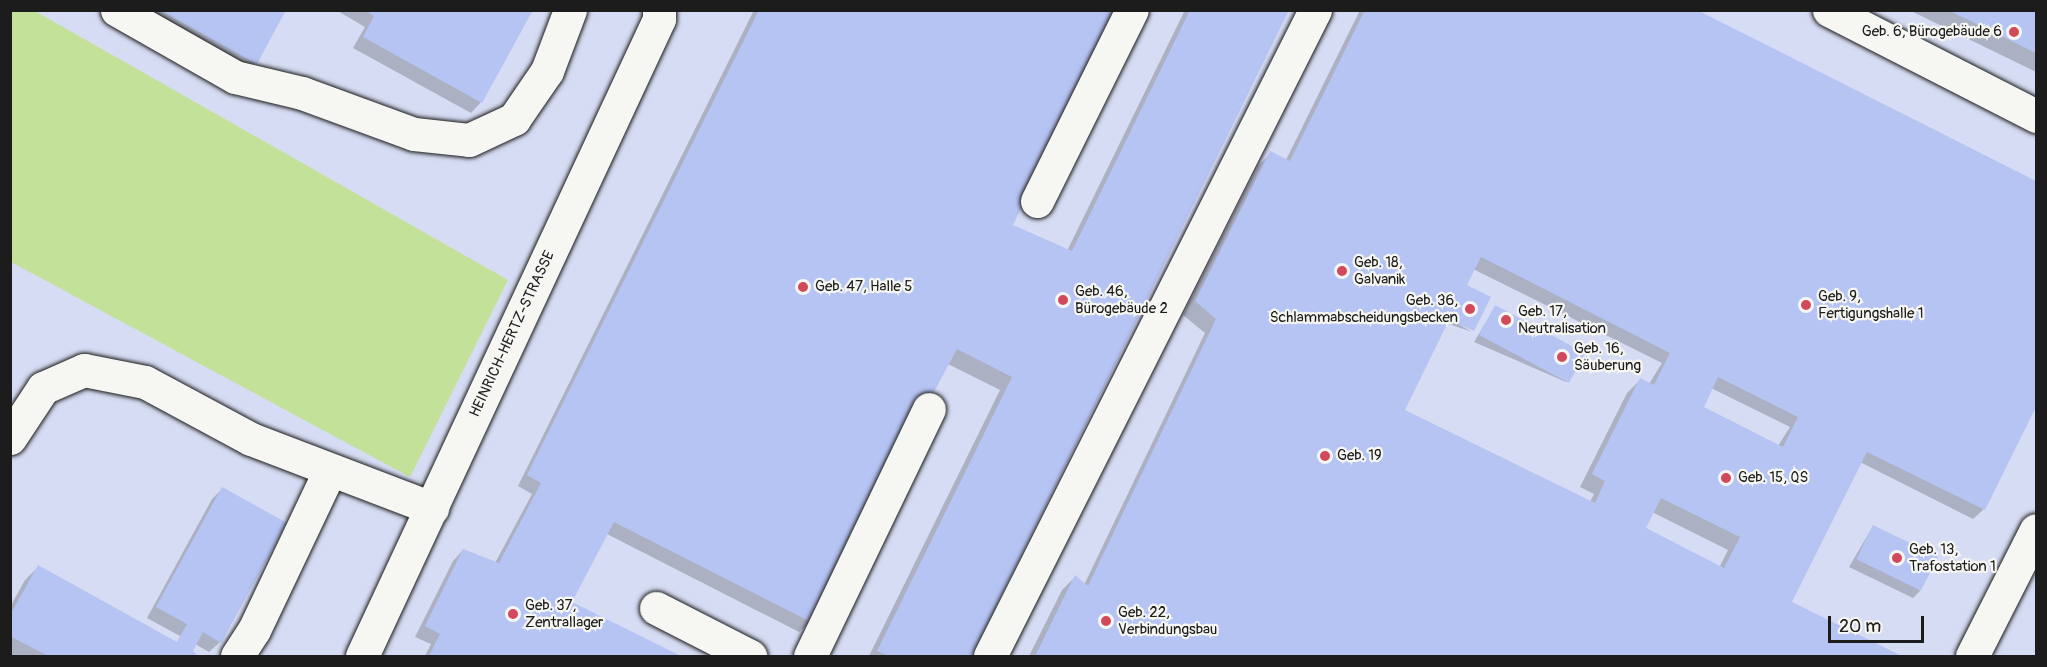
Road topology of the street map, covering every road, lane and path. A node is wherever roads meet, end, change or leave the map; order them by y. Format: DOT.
graph roads {
  1 [pos="117,10"];
  2 [pos="570,10"];
  3 [pos="659,10"];
  4 [pos="1132,10"];
  5 [pos="1315,10"];
  6 [pos="1829,10"];
  7 [pos="2037,116"];
  8 [pos="1037,201"];
  9 [pos="929,409"];
  10 [pos="10,438"];
  11 [pos="330,470"];
  12 [pos="432,508"];
  13 [pos="2037,530"];
  14 [pos="656,608"];
  15 [pos="237,657"];
  16 [pos="362,657"];
  17 [pos="750,657"];
  18 [pos="810,657"];
  19 [pos="990,657"];
  20 [pos="1972,657"];
  1 -- 2 [label="street"];
  3 -- 12 [label="street, HEINRICH-HERTZ-STRASSE"];
  4 -- 8 [label="street"];
  5 -- 19 [label="street"];
  6 -- 7 [label="street"];
  9 -- 18 [label="street"];
  10 -- 11 [label="street"];
  11 -- 12 [label="street"];
  11 -- 15 [label="street"];
  12 -- 16 [label="street, HEINRICH-HERTZ-STRASSE"];
  13 -- 20 [label="street"];
  14 -- 17 [label="street"];
}
